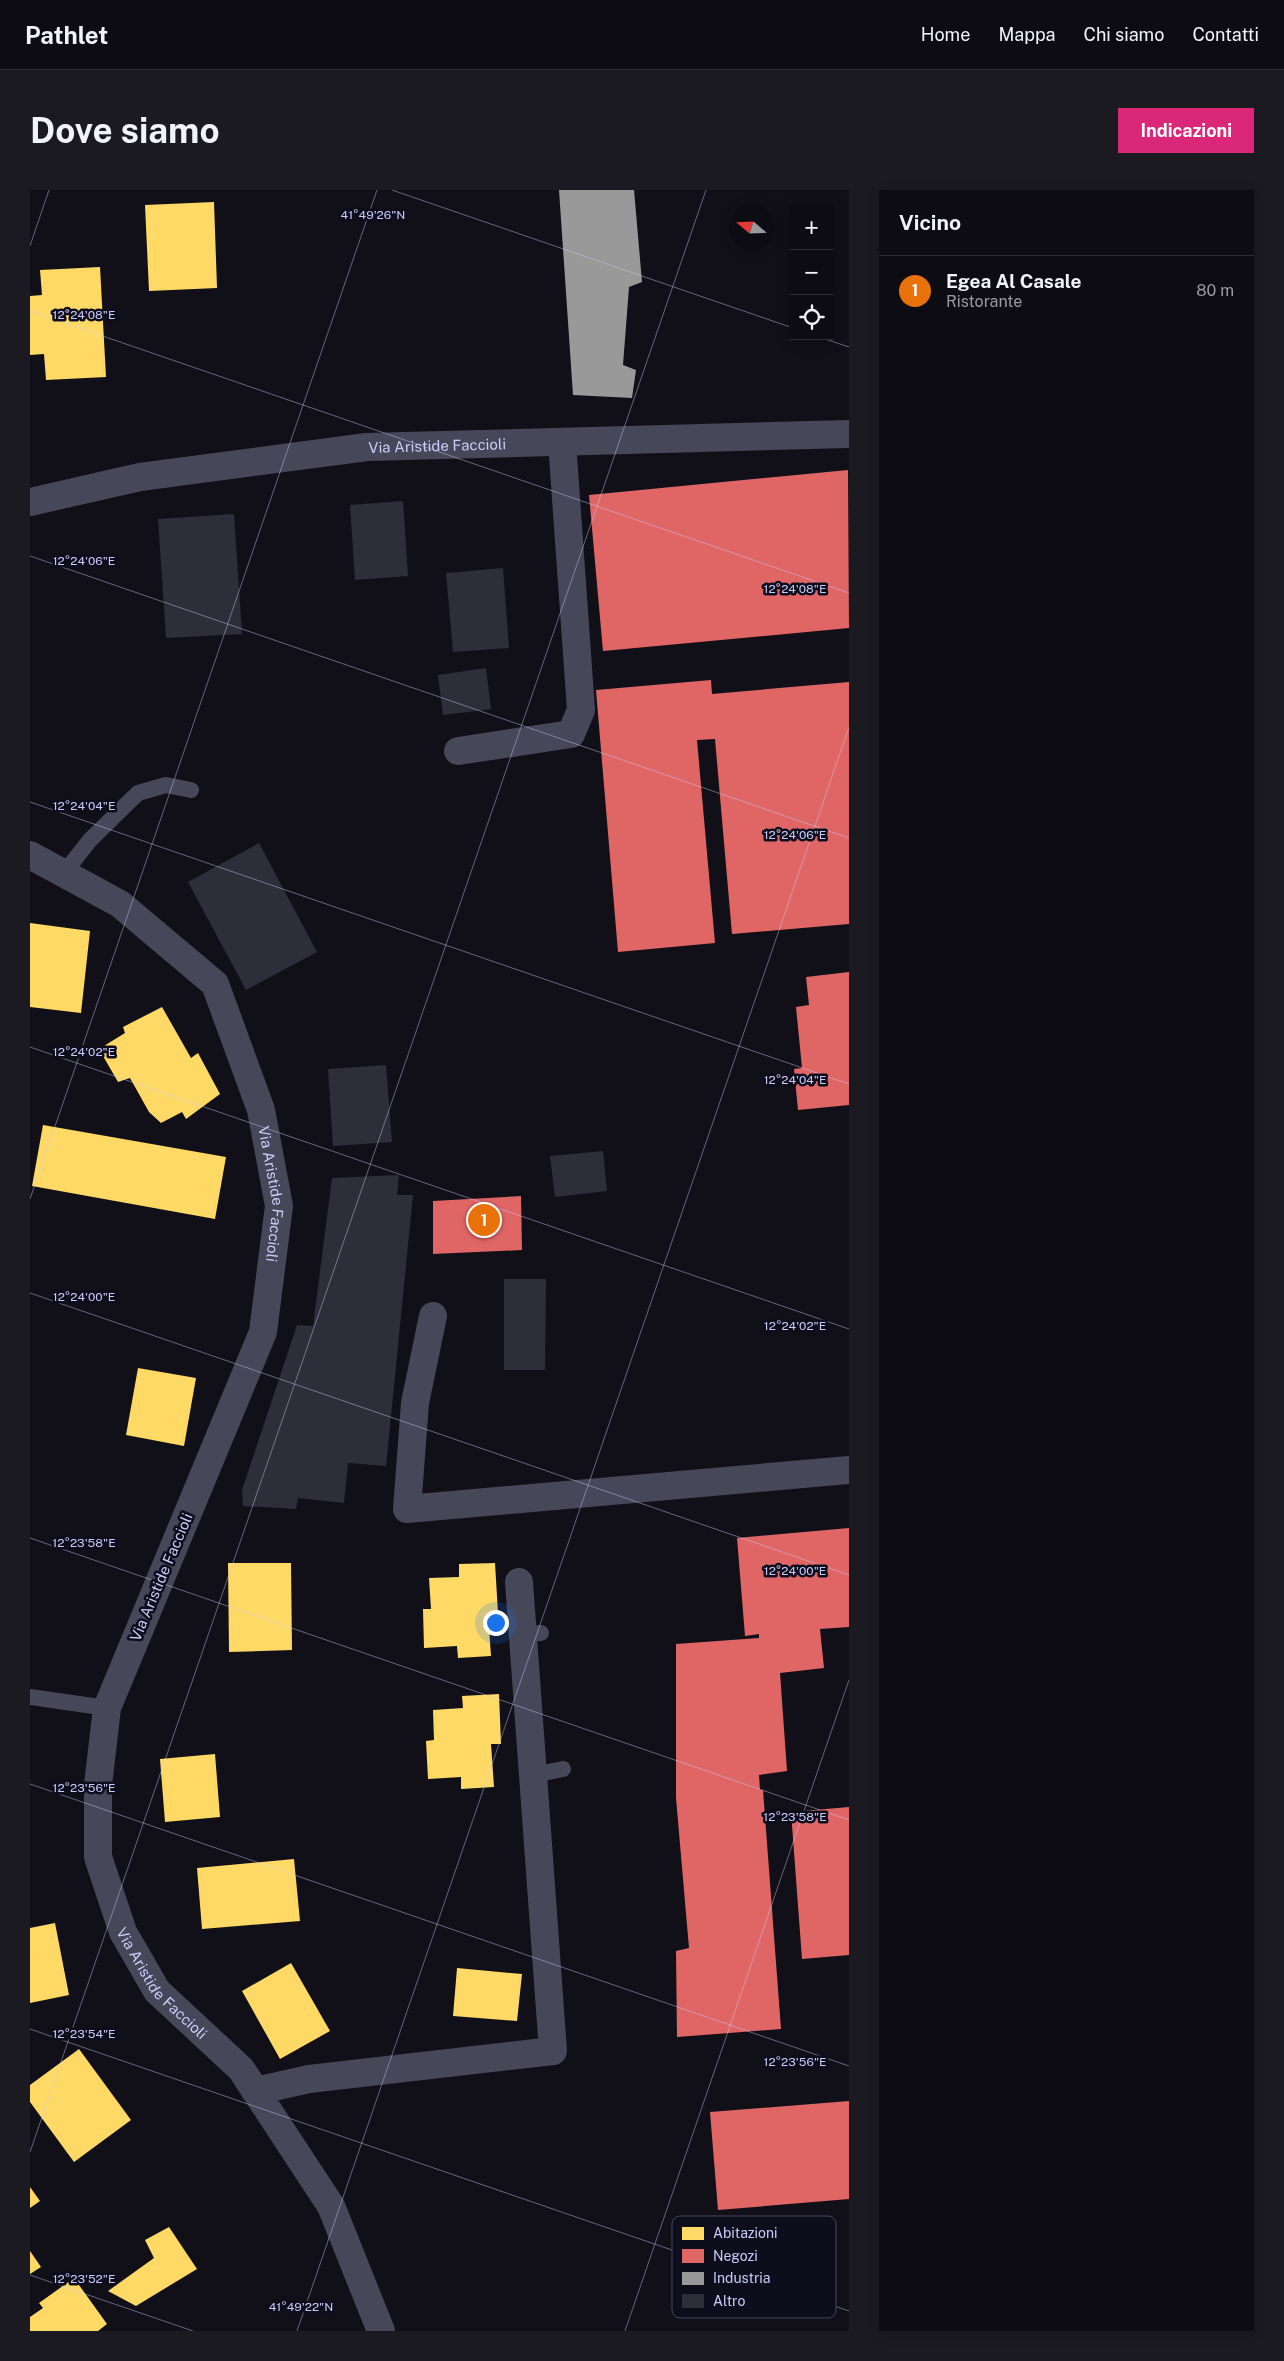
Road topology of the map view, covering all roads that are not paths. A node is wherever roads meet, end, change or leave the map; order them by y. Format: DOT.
graph roads {
  1 [pos="849,434"];
  2 [pos="562,442"];
  3 [pos="30,502"];
  4 [pos="458,751"];
  5 [pos="192,790"];
  6 [pos="30,855"];
  7 [pos="64,873"];
  8 [pos="433,1316"];
  9 [pos="849,1470"];
  10 [pos="519,1582"];
  11 [pos="30,1697"];
  12 [pos="107,1708"];
  13 [pos="563,1769"];
  14 [pos="533,1775"];
  15 [pos="255,2091"];
  16 [pos="381,2331"];
  1 -- 2 [label="street, Via Aristide Faccioli"];
  2 -- 3 [label="street, Via Aristide Faccioli"];
  2 -- 4 [label="street"];
  5 -- 7 [label="lane"];
  6 -- 7 [label="street, Via Aristide Faccioli"];
  7 -- 12 [label="street, Via Aristide Faccioli"];
  8 -- 9 [label="street"];
  10 -- 14 [label="street"];
  11 -- 12 [label="lane"];
  12 -- 15 [label="street, Via Aristide Faccioli"];
  13 -- 14 [label="lane"];
  14 -- 15 [label="street"];
  15 -- 16 [label="street, Via Aristide Faccioli"];
}
